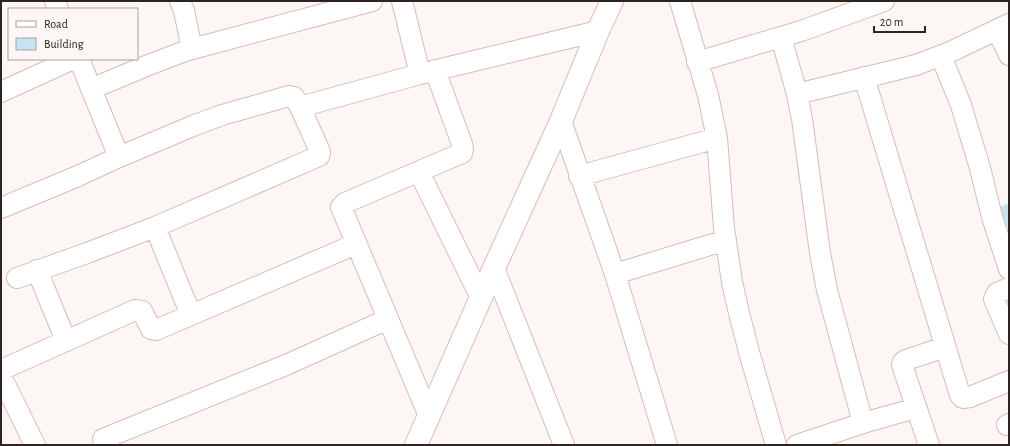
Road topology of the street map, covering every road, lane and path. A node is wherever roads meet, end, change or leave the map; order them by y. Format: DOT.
graph roads {
  1 [pos="180,1"];
  2 [pos="372,1"];
  3 [pos="402,1"];
  4 [pos="612,1"];
  5 [pos="680,1"];
  6 [pos="884,1"];
  7 [pos="1003,27"];
  8 [pos="598,31"];
  9 [pos="781,37"];
  10 [pos="192,49"];
  11 [pos="1009,55"];
  12 [pos="941,56"];
  13 [pos="71,60"];
  14 [pos="79,60"];
  15 [pos="697,62"];
  16 [pos="427,72"];
  17 [pos="864,77"];
  18 [pos="91,89"];
  19 [pos="1,92"];
  20 [pos="797,94"];
  21 [pos="300,107"];
  22 [pos="561,121"];
  23 [pos="717,138"];
  24 [pos="119,157"];
  25 [pos="419,172"];
  26 [pos="580,176"];
  27 [pos="1,208"];
  28 [pos="155,227"];
  29 [pos="726,240"];
  30 [pos="356,244"];
  31 [pos="494,268"];
  32 [pos="1009,269"];
  33 [pos="37,270"];
  34 [pos="615,274"];
  35 [pos="17,278"];
  36 [pos="1009,288"];
  37 [pos="481,298"];
  38 [pos="191,315"];
  39 [pos="388,319"];
  40 [pos="1009,334"];
  41 [pos="66,341"];
  42 [pos="945,348"];
  43 [pos="1,370"];
  44 [pos="1,376"];
  45 [pos="1009,381"];
  46 [pos="916,408"];
  47 [pos="429,416"];
  48 [pos="863,423"];
  49 [pos="102,439"];
  50 [pos="35,445"];
  51 [pos="416,445"];
  52 [pos="564,445"];
  53 [pos="667,445"];
  54 [pos="776,445"];
  55 [pos="797,445"];
  56 [pos="929,445"];
  1 -- 10 [label="street"];
  2 -- 10 [label="street"];
  3 -- 16 [label="street"];
  4 -- 8 [label="street"];
  5 -- 15 [label="street"];
  6 -- 9 [label="street"];
  7 -- 11 [label="street"];
  7 -- 12 [label="street"];
  8 -- 16 [label="street"];
  8 -- 22 [label="street"];
  9 -- 15 [label="street"];
  9 -- 20 [label="street"];
  10 -- 18 [label="street"];
  12 -- 17 [label="street"];
  12 -- 32 [label="street"];
  13 -- 19 [label="street"];
  14 -- 18 [label="street"];
  15 -- 23 [label="street"];
  16 -- 21 [label="street"];
  16 -- 25 [label="street"];
  17 -- 20 [label="street"];
  17 -- 42 [label="street"];
  18 -- 24 [label="street"];
  20 -- 48 [label="street"];
  21 -- 24 [label="street"];
  21 -- 28 [label="street"];
  22 -- 26 [label="street"];
  22 -- 31 [label="street"];
  23 -- 26 [label="street"];
  23 -- 29 [label="street"];
  24 -- 27 [label="street"];
  25 -- 30 [label="street"];
  25 -- 37 [label="street"];
  26 -- 34 [label="street"];
  28 -- 33 [label="street"];
  28 -- 38 [label="street"];
  29 -- 34 [label="street"];
  29 -- 54 [label="street"];
  30 -- 38 [label="street"];
  30 -- 39 [label="street"];
  31 -- 37 [label="street"];
  31 -- 52 [label="street"];
  33 -- 35 [label="street"];
  33 -- 41 [label="street"];
  34 -- 53 [label="street"];
  36 -- 40 [label="street"];
  37 -- 47 [label="street"];
  38 -- 41 [label="street"];
  39 -- 47 [label="street"];
  39 -- 49 [label="street"];
  41 -- 43 [label="street"];
  42 -- 45 [label="street"];
  42 -- 46 [label="street"];
  44 -- 50 [label="street"];
  46 -- 48 [label="street"];
  46 -- 56 [label="street"];
  47 -- 51 [label="street"];
  48 -- 55 [label="street"];
}
